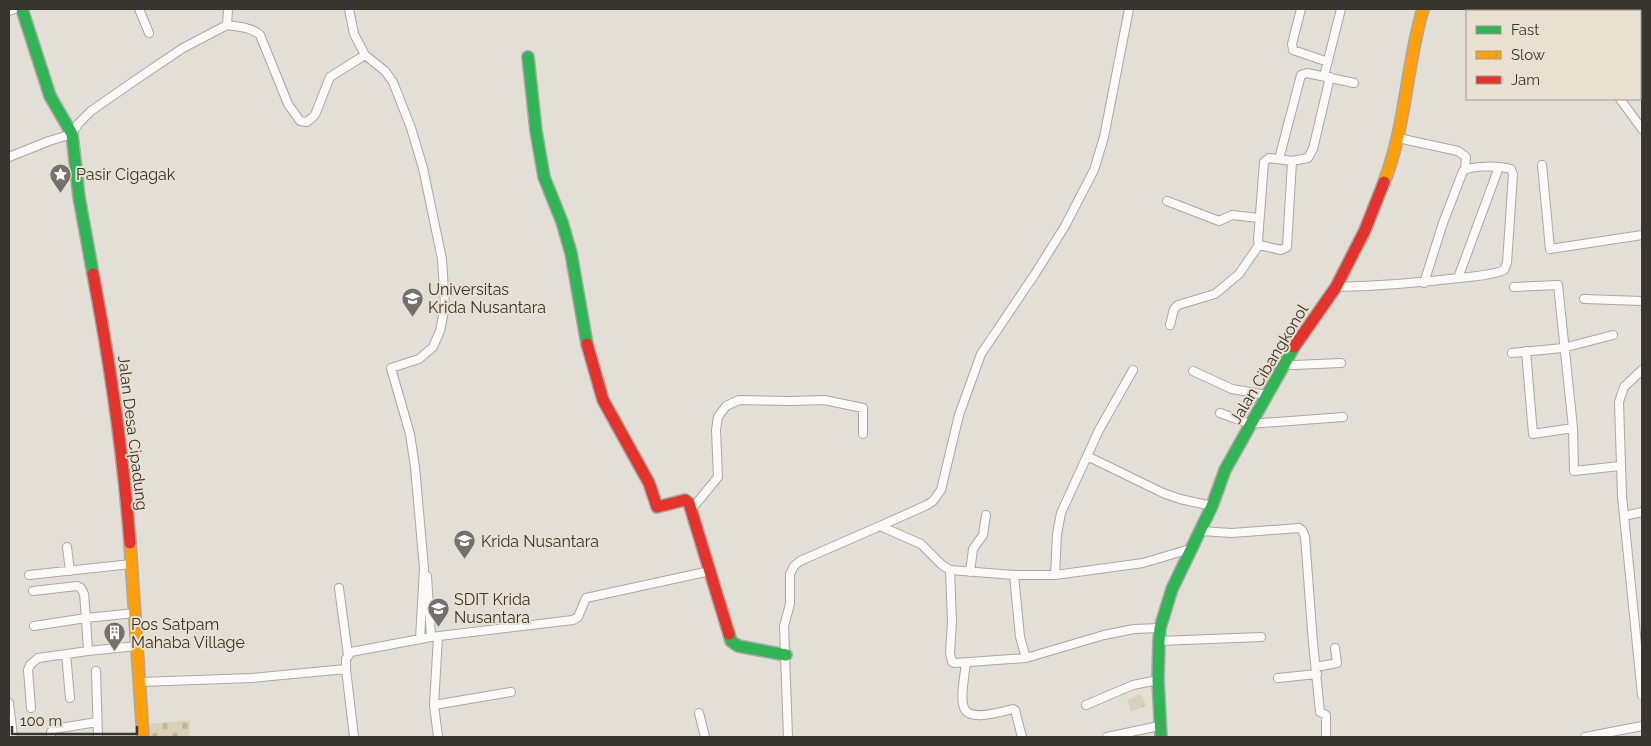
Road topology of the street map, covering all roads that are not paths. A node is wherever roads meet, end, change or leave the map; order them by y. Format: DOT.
graph roads {
  1 [pos="14,9"];
  2 [pos="22,9"];
  3 [pos="138,9"];
  4 [pos="228,9"];
  5 [pos="349,9"];
  6 [pos="1129,9"];
  7 [pos="1298,9"];
  8 [pos="1342,9"];
  9 [pos="1423,9"];
  10 [pos="9,10"];
  11 [pos="227,25"];
  12 [pos="149,33"];
  13 [pos="366,55"];
  14 [pos="528,56"];
  15 [pos="1328,62"];
  16 [pos="1327,77"];
  17 [pos="1354,83"];
  18 [pos="1621,100"];
  19 [pos="1642,129"];
  20 [pos="72,134"];
  21 [pos="1398,138"];
  22 [pos="9,157"];
  23 [pos="1279,159"];
  24 [pos="1292,161"];
  25 [pos="1542,165"];
  26 [pos="1499,167"];
  27 [pos="1465,170"];
  28 [pos="1167,200"];
  29 [pos="1260,218"];
  30 [pos="1642,235"];
  31 [pos="1259,245"];
  32 [pos="1458,278"];
  33 [pos="1424,283"];
  34 [pos="1514,287"];
  35 [pos="1336,288"];
  36 [pos="1584,299"];
  37 [pos="1642,301"];
  38 [pos="1170,325"];
  39 [pos="1613,335"];
  40 [pos="1563,348"];
  41 [pos="1526,351"];
  42 [pos="1512,352"];
  43 [pos="1341,363"];
  44 [pos="1285,364"];
  45 [pos="1133,370"];
  46 [pos="1642,370"];
  47 [pos="1193,371"];
  48 [pos="1267,394"];
  49 [pos="1220,413"];
  50 [pos="1344,417"];
  51 [pos="1250,424"];
  52 [pos="1573,428"];
  53 [pos="863,434"];
  54 [pos="1087,456"];
  55 [pos="1620,466"];
  56 [pos="1212,506"];
  57 [pos="691,510"];
  58 [pos="1642,512"];
  59 [pos="986,516"];
  60 [pos="1624,516"];
  61 [pos="880,526"];
  62 [pos="1200,530"];
  63 [pos="67,547"];
  64 [pos="1190,549"];
  65 [pos="131,564"];
  66 [pos="424,568"];
  67 [pos="950,570"];
  68 [pos="70,571"];
  69 [pos="710,571"];
  70 [pos="970,572"];
  71 [pos="29,575"];
  72 [pos="1014,575"];
  73 [pos="1055,575"];
  74 [pos="339,588"];
  75 [pos="33,591"];
  76 [pos="135,612"];
  77 [pos="86,618"];
  78 [pos="34,626"];
  79 [pos="1160,628"];
  80 [pos="434,637"];
  81 [pos="1262,637"];
  82 [pos="420,639"];
  83 [pos="1159,641"];
  84 [pos="137,646"];
  85 [pos="1335,648"];
  86 [pos="88,651"];
  87 [pos="66,654"];
  88 [pos="348,655"];
  89 [pos="786,655"];
  90 [pos="1026,658"];
  91 [pos="966,663"];
  92 [pos="346,669"];
  93 [pos="1316,670"];
  94 [pos="96,671"];
  95 [pos="1278,678"];
  96 [pos="1158,680"];
  97 [pos="140,682"];
  98 [pos="511,692"];
  99 [pos="1642,696"];
  100 [pos="70,698"];
  101 [pos="9,703"];
  102 [pos="434,705"];
  103 [pos="1086,705"];
  104 [pos="31,708"];
  105 [pos="699,714"];
  106 [pos="97,722"];
  107 [pos="1642,726"];
  108 [pos="1160,731"];
  109 [pos="11,737"];
  110 [pos="51,737"];
  111 [pos="98,737"];
  112 [pos="143,737"];
  113 [pos="354,737"];
  114 [pos="438,737"];
  115 [pos="705,737"];
  116 [pos="788,737"];
  117 [pos="1022,737"];
  118 [pos="1108,737"];
  119 [pos="1326,737"];
  120 [pos="1585,737"];
  1 -- 10 [label="street"];
  2 -- 20 [label="street"];
  3 -- 12 [label="street"];
  4 -- 11 [label="street"];
  5 -- 13 [label="street"];
  6 -- 61 [label="street"];
  7 -- 15 [label="street"];
  8 -- 15 [label="street"];
  9 -- 21 [label="street, Jalan Cibangkonol"];
  11 -- 13 [label="street"];
  11 -- 20 [label="street"];
  13 -- 66 [label="street"];
  14 -- 57 [label="street"];
  15 -- 16 [label="street"];
  16 -- 17 [label="street"];
  16 -- 23 [label="street"];
  16 -- 24 [label="street"];
  18 -- 19 [label="street"];
  20 -- 22 [label="street"];
  20 -- 65 [label="street, Jalan Desa Cipadung"];
  21 -- 27 [label="street"];
  21 -- 35 [label="street, Jalan Cibangkonol"];
  23 -- 24 [label="street"];
  23 -- 29 [label="street"];
  24 -- 31 [label="street"];
  25 -- 30 [label="street"];
  26 -- 27 [label="street"];
  26 -- 32 [label="street"];
  26 -- 32 [label="street"];
  27 -- 33 [label="street"];
  28 -- 29 [label="street"];
  29 -- 31 [label="street"];
  31 -- 38 [label="street"];
  32 -- 33 [label="street"];
  33 -- 35 [label="street"];
  34 -- 40 [label="street"];
  35 -- 44 [label="street, Jalan Cibangkonol"];
  36 -- 37 [label="street"];
  39 -- 40 [label="street"];
  40 -- 41 [label="street"];
  40 -- 52 [label="street"];
  41 -- 42 [label="street"];
  41 -- 52 [label="street"];
  43 -- 44 [label="street"];
  44 -- 48 [label="street, Jalan Cibangkonol"];
  45 -- 54 [label="street"];
  46 -- 55 [label="street"];
  47 -- 48 [label="street"];
  48 -- 51 [label="street, Jalan Cibangkonol"];
  49 -- 51 [label="street"];
  50 -- 51 [label="street"];
  51 -- 56 [label="street, Jalan Cibangkonol"];
  52 -- 55 [label="street"];
  53 -- 57 [label="street"];
  54 -- 56 [label="street"];
  54 -- 73 [label="street"];
  55 -- 60 [label="street"];
  56 -- 62 [label="street, Jalan Cibangkonol"];
  57 -- 69 [label="street"];
  58 -- 60 [label="street"];
  59 -- 70 [label="street"];
  60 -- 99 [label="street"];
  61 -- 67 [label="street"];
  61 -- 89 [label="street"];
  62 -- 64 [label="street, Jalan Cibangkonol"];
  62 -- 93 [label="street"];
  63 -- 68 [label="street"];
  64 -- 73 [label="street"];
  64 -- 79 [label="street, Jalan Cibangkonol"];
  65 -- 68 [label="street"];
  65 -- 76 [label="street, Jalan Desa Cipadung"];
  66 -- 80 [label="street"];
  66 -- 82 [label="street"];
  67 -- 70 [label="street"];
  67 -- 91 [label="street"];
  68 -- 71 [label="street"];
  69 -- 80 [label="street"];
  69 -- 89 [label="street"];
  70 -- 72 [label="street"];
  72 -- 73 [label="street"];
  72 -- 90 [label="street"];
  74 -- 88 [label="street"];
  75 -- 77 [label="street"];
  76 -- 77 [label="street"];
  76 -- 84 [label="street, Jalan Desa Cipadung"];
  77 -- 78 [label="street"];
  77 -- 86 [label="street"];
  79 -- 83 [label="street, Jalan Cibangkonol"];
  79 -- 90 [label="street"];
  80 -- 82 [label="street"];
  80 -- 102 [label="street"];
  81 -- 83 [label="street"];
  82 -- 88 [label="street"];
  83 -- 96 [label="street, Jalan Cibangkonol"];
  84 -- 86 [label="street"];
  84 -- 97 [label="street, Jalan Desa Cipadung"];
  85 -- 93 [label="street"];
  86 -- 87 [label="street"];
  87 -- 100 [label="street"];
  87 -- 104 [label="street"];
  88 -- 92 [label="street"];
  89 -- 116 [label="street"];
  90 -- 91 [label="street"];
  91 -- 117 [label="street"];
  92 -- 97 [label="street"];
  92 -- 113 [label="street"];
  93 -- 95 [label="street"];
  93 -- 119 [label="street"];
  94 -- 106 [label="street"];
  96 -- 103 [label="street"];
  96 -- 108 [label="street, Jalan Cibangkonol"];
  97 -- 112 [label="street, Jalan Desa Cipadung"];
  98 -- 102 [label="street"];
  101 -- 109 [label="street"];
  102 -- 114 [label="street"];
  105 -- 115 [label="street"];
  106 -- 110 [label="street"];
  106 -- 111 [label="street"];
  107 -- 120 [label="street"];
  108 -- 118 [label="street"];
}
